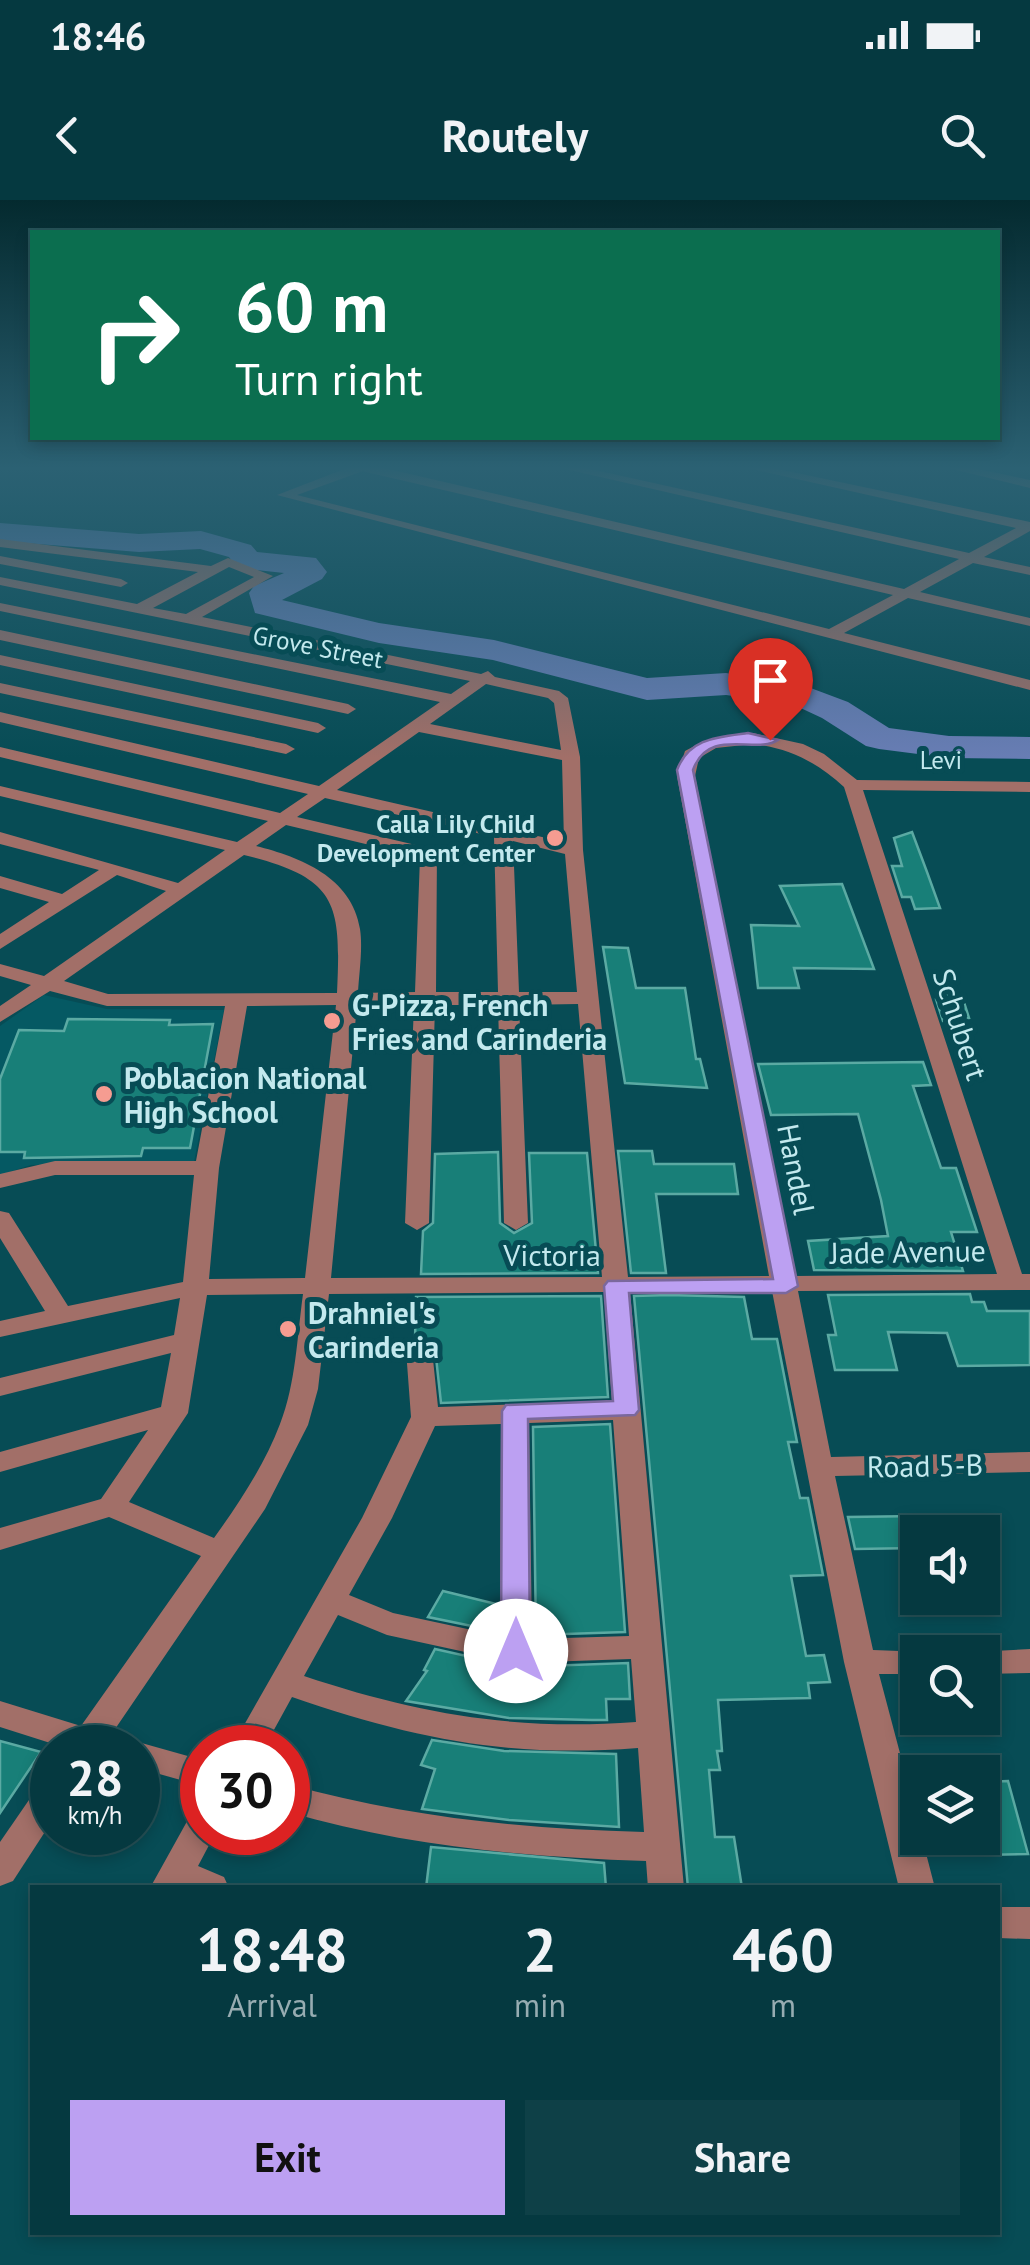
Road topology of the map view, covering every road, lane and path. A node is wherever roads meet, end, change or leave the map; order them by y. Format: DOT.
graph roads {
  1 [pos="31,564"];
  2 [pos="157,564"];
  3 [pos="181,564"];
  4 [pos="223,564"];
  5 [pos="234,564"];
  6 [pos="551,564"];
  7 [pos="782,564"];
  8 [pos="962,564"];
  9 [pos="1001,564"];
  10 [pos="212,570"];
  11 [pos="1030,571"];
  12 [pos="0,581"];
  13 [pos="122,583"];
  14 [pos="907,593"];
  15 [pos="92,599"];
  16 [pos="0,607"];
  17 [pos="142,608"];
  18 [pos="190,618"];
  19 [pos="1030,622"];
  20 [pos="102,629"];
  21 [pos="0,635"];
  22 [pos="828,636"];
  23 [pos="65,648"];
  24 [pos="0,660"];
  25 [pos="28,666"];
  26 [pos="490,675"];
  27 [pos="0,684"];
  28 [pos="1030,685"];
  29 [pos="384,686"];
  30 [pos="450,699"];
  31 [pos="348,709"];
  32 [pos="0,717"];
  33 [pos="414,726"];
  34 [pos="318,728"];
  35 [pos="286,748"];
  36 [pos="0,752"];
  37 [pos="571,757"];
  38 [pos="248,773"];
  39 [pos="852,786"];
  40 [pos="1030,788"];
  41 [pos="328,790"];
  42 [pos="0,791"];
  43 [pos="285,819"];
  44 [pos="503,833"];
  45 [pos="0,838"];
  46 [pos="242,848"];
  47 [pos="574,850"];
  48 [pos="115,868"];
  49 [pos="0,882"];
  50 [pos="181,890"];
  51 [pos="65,901"];
  52 [pos="10,926"];
  53 [pos="0,943"];
  54 [pos="0,970"];
  55 [pos="46,983"];
  56 [pos="589,998"];
  57 [pos="237,1000"];
  58 [pos="347,1000"];
  59 [pos="424,1000"];
  60 [pos="508,1000"];
  61 [pos="0,1016"];
  62 [pos="207,1168"];
  63 [pos="0,1181"];
  64 [pos="0,1218"];
  65 [pos="516,1222"];
  66 [pos="417,1223"];
  67 [pos="1021,1282"];
  68 [pos="616,1286"];
  69 [pos="786,1286"];
  70 [pos="195,1287"];
  71 [pos="318,1288"];
  72 [pos="61,1316"];
  73 [pos="0,1329"];
  74 [pos="188,1340"];
  75 [pos="418,1350"];
  76 [pos="0,1387"];
  77 [pos="626,1410"];
  78 [pos="515,1411"];
  79 [pos="174,1413"];
  80 [pos="425,1417"];
  81 [pos="0,1462"];
  82 [pos="1030,1462"];
  83 [pos="819,1467"];
  84 [pos="111,1506"];
  85 [pos="0,1538"];
  86 [pos="222,1553"];
  87 [pos="331,1600"];
  88 [pos="646,1648"];
  89 [pos="516,1651"];
  90 [pos="860,1662"];
  91 [pos="900,1662"];
  92 [pos="1000,1662"];
  93 [pos="1030,1662"];
  94 [pos="284,1682"];
  95 [pos="0,1714"];
  96 [pos="32,1725"];
  97 [pos="108,1725"];
  98 [pos="260,1725"];
  99 [pos="653,1734"];
  100 [pos="310,1805"];
  101 [pos="30,1827"];
  102 [pos="663,1847"];
  103 [pos="186,1855"];
  104 [pos="0,1871"];
  105 [pos="172,1880"];
  106 [pos="197,1885"];
  107 [pos="666,1885"];
  108 [pos="916,1885"];
  109 [pos="1000,1923"];
  110 [pos="1030,1923"];
  1 -- 13 [label="street"];
  2 -- 13 [label="street"];
  3 -- 10 [label="street"];
  4 -- 10 [label="street"];
  5 -- 18 [label="street"];
  6 -- 22 [label="street"];
  7 -- 14 [label="street"];
  8 -- 14 [label="street"];
  9 -- 11 [label="street"];
  10 -- 17 [label="street"];
  12 -- 15 [label="street"];
  13 -- 15 [label="street"];
  14 -- 19 [label="street"];
  14 -- 22 [label="street"];
  15 -- 17 [label="street"];
  16 -- 20 [label="street, Grove Street"];
  17 -- 18 [label="street"];
  17 -- 20 [label="street"];
  18 -- 26 [label="street"];
  20 -- 23 [label="street"];
  20 -- 29 [label="street, Grove Street"];
  21 -- 23 [label="street"];
  22 -- 28 [label="street"];
  23 -- 25 [label="street"];
  23 -- 31 [label="street"];
  24 -- 25 [label="street"];
  25 -- 27 [label="street"];
  25 -- 34 [label="street"];
  26 -- 30 [label="street"];
  26 -- 37 [label="street"];
  27 -- 35 [label="street"];
  29 -- 30 [label="street, Grove Street"];
  29 -- 31 [label="street"];
  30 -- 33 [label="street"];
  31 -- 34 [label="street"];
  32 -- 38 [label="street"];
  33 -- 37 [label="street"];
  33 -- 41 [label="street"];
  34 -- 35 [label="street"];
  35 -- 38 [label="street"];
  36 -- 43 [label="street"];
  37 -- 47 [label="street"];
  38 -- 41 [label="street"];
  39 -- 40 [label="street, Levi"];
  39 -- 67 [label="street, Schubert"];
  39 -- 69 [label="street, Handel"];
  41 -- 43 [label="street"];
  41 -- 44 [label="street"];
  42 -- 46 [label="street"];
  43 -- 46 [label="street"];
  43 -- 59 [label="street"];
  44 -- 47 [label="street"];
  44 -- 60 [label="street"];
  45 -- 48 [label="street"];
  46 -- 50 [label="street"];
  46 -- 58 [label="street"];
  47 -- 56 [label="street"];
  48 -- 50 [label="street"];
  48 -- 51 [label="street"];
  49 -- 51 [label="street"];
  50 -- 55 [label="street"];
  51 -- 52 [label="street"];
  52 -- 53 [label="street"];
  54 -- 55 [label="street"];
  55 -- 57 [label="street"];
  55 -- 61 [label="street"];
  56 -- 60 [label="street"];
  56 -- 68 [label="street"];
  57 -- 58 [label="street"];
  57 -- 62 [label="street"];
  58 -- 59 [label="street"];
  58 -- 71 [label="street"];
  59 -- 60 [label="street"];
  59 -- 66 [label="street"];
  60 -- 65 [label="street"];
  62 -- 63 [label="street"];
  62 -- 70 [label="street"];
  64 -- 72 [label="street"];
  67 -- 69 [label="street, Jade Avenue"];
  68 -- 69 [label="street, Victoria"];
  68 -- 71 [label="street, Victoria"];
  68 -- 77 [label="street"];
  69 -- 83 [label="street, Handel"];
  70 -- 71 [label="street, Victoria"];
  70 -- 72 [label="street, Victoria"];
  70 -- 74 [label="street"];
  71 -- 86 [label="street"];
  72 -- 73 [label="street, Victoria"];
  74 -- 76 [label="street"];
  74 -- 79 [label="street"];
  75 -- 80 [label="street"];
  77 -- 78 [label="street"];
  77 -- 88 [label="street"];
  78 -- 80 [label="street"];
  78 -- 89 [label="street"];
  79 -- 81 [label="street"];
  79 -- 84 [label="street"];
  80 -- 87 [label="street"];
  82 -- 83 [label="street, Road 5-B"];
  83 -- 90 [label="street, Handel"];
  84 -- 85 [label="street"];
  84 -- 86 [label="street"];
  86 -- 97 [label="street"];
  87 -- 89 [label="street"];
  87 -- 94 [label="street"];
  88 -- 89 [label="street"];
  88 -- 99 [label="street"];
  90 -- 91 [label="street"];
  90 -- 108 [label="street, Handel"];
  92 -- 93 [label="street"];
  94 -- 98 [label="street"];
  94 -- 99 [label="street"];
  95 -- 96 [label="street"];
  99 -- 102 [label="street"];
  100 -- 102 [label="street"];
  101 -- 104 [label="street"];
  102 -- 107 [label="street"];
  103 -- 105 [label="street"];
  105 -- 106 [label="street"];
  109 -- 110 [label="street"];
}
